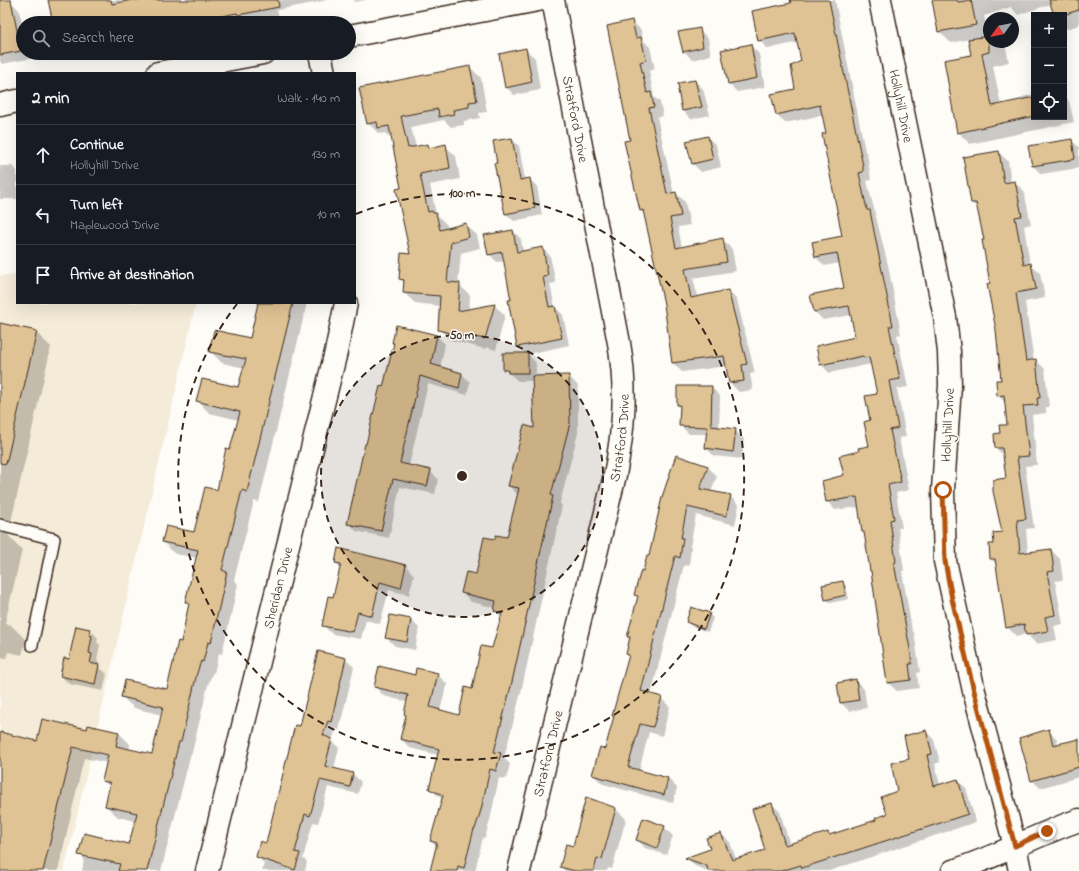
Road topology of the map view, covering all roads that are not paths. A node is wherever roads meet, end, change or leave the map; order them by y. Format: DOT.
graph roads {
  1 [pos="538,0"];
  2 [pos="553,0"];
  3 [pos="880,0"];
  4 [pos="356,35"];
  5 [pos="226,60"];
  6 [pos="321,60"];
  7 [pos="163,72"];
  8 [pos="324,72"];
  9 [pos="16,101"];
  10 [pos="0,105"];
  11 [pos="346,304"];
  12 [pos="0,525"];
  13 [pos="32,645"];
  14 [pos="1079,820"];
  15 [pos="1015,846"];
  16 [pos="207,871"];
  17 [pos="519,871"];
  18 [pos="953,871"];
  19 [pos="1020,871"];
  1 -- 4 [label="street"];
  2 -- 17 [label="street, Stratford Drive"];
  3 -- 15 [label="street, Hollyhill Drive"];
  5 -- 7 [label="street"];
  6 -- 8 [label="street"];
  9 -- 10 [label="street"];
  11 -- 16 [label="street, Sheridan Drive"];
  12 -- 13 [label="lane"];
  14 -- 15 [label="street"];
  15 -- 18 [label="street"];
  15 -- 19 [label="street, Hollyhill Drive"];
}
